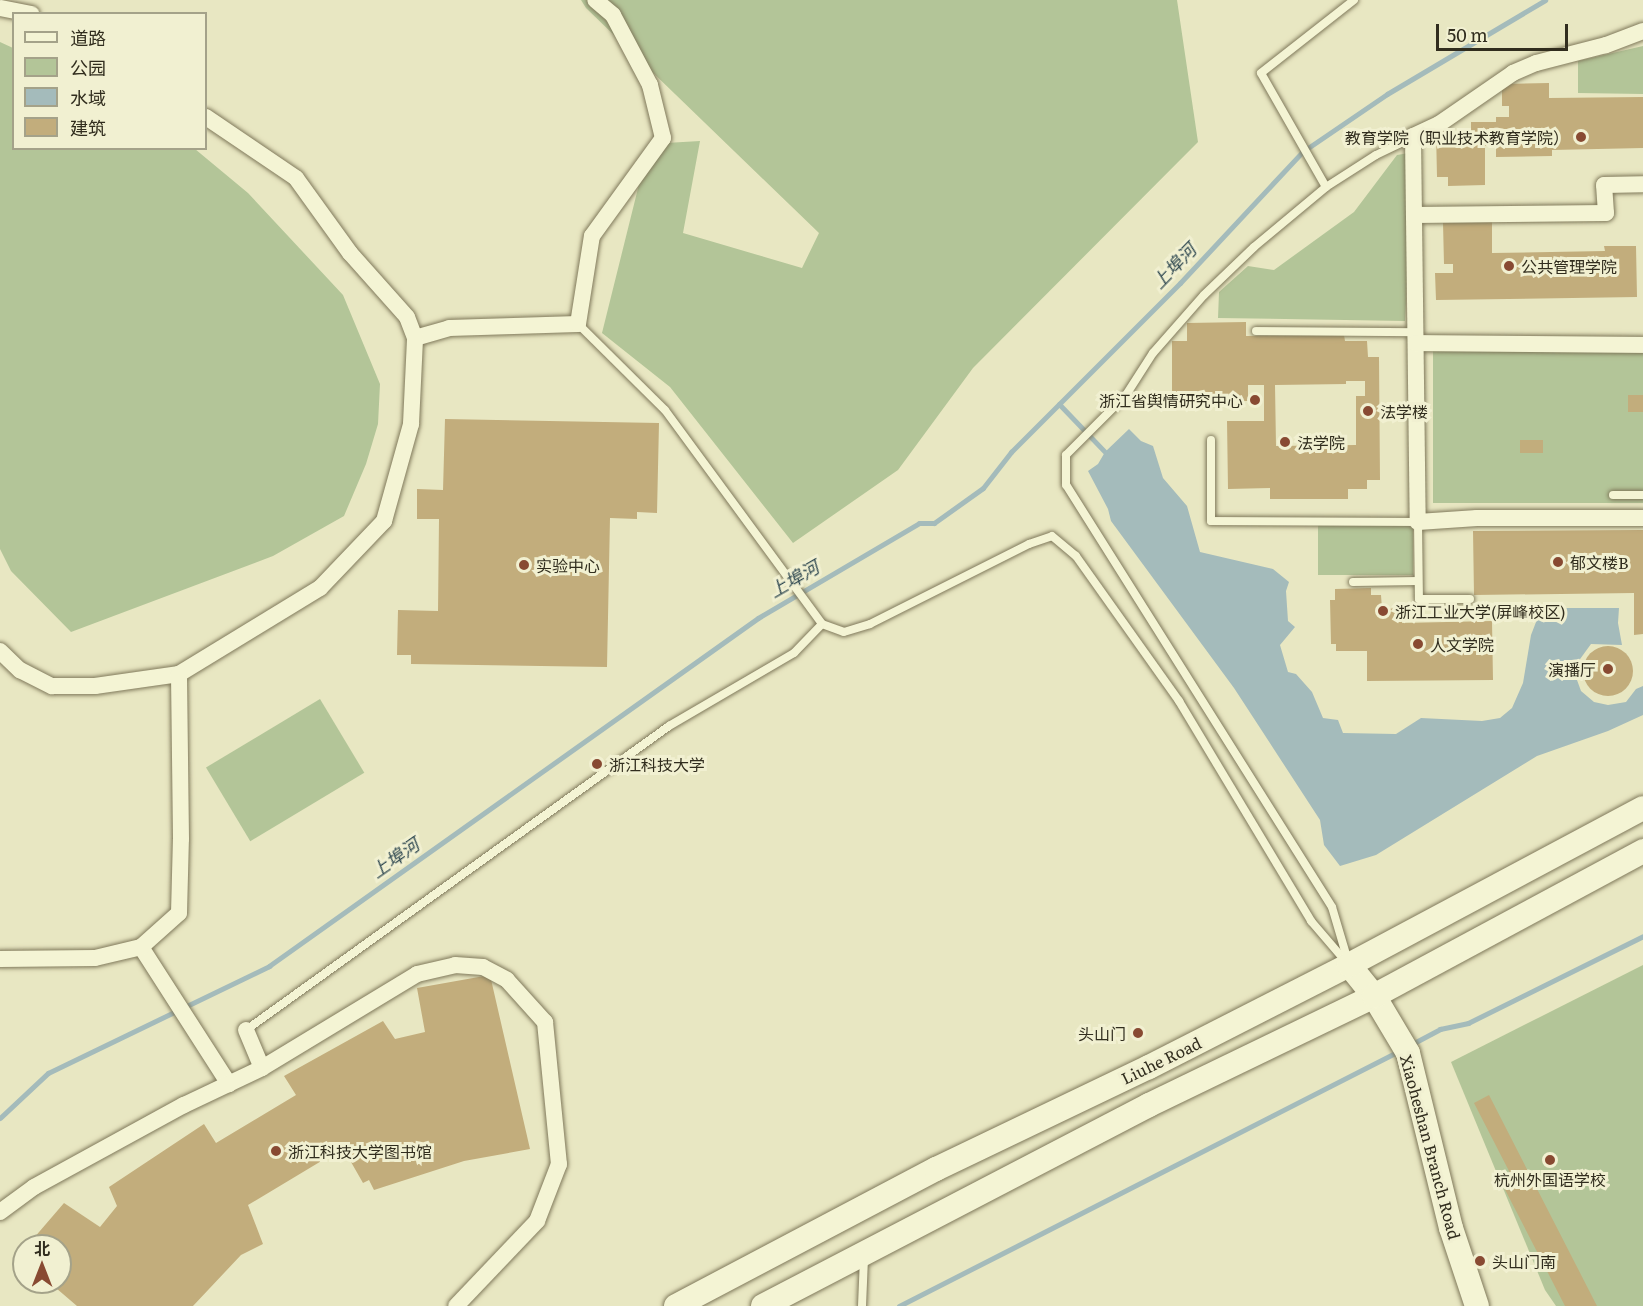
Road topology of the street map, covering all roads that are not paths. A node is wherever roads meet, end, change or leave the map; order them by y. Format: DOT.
graph roads {
  1 [pos="595,0"];
  2 [pos="1354,0"];
  3 [pos="9,6"];
  4 [pos="26,12"];
  5 [pos="1643,31"];
  6 [pos="207,118"];
  7 [pos="1413,136"];
  8 [pos="1643,184"];
  9 [pos="1326,187"];
  10 [pos="1414,215"];
  11 [pos="578,324"];
  12 [pos="1256,331"];
  13 [pos="415,338"];
  14 [pos="1416,338"];
  15 [pos="1643,345"];
  16 [pos="1211,440"];
  17 [pos="1614,495"];
  18 [pos="1643,495"];
  19 [pos="1643,518"];
  20 [pos="1418,522"];
  21 [pos="1418,581"];
  22 [pos="1353,582"];
  23 [pos="1470,599"];
  24 [pos="822,624"];
  25 [pos="0,651"];
  26 [pos="179,674"];
  27 [pos="1643,808"];
  28 [pos="1643,851"];
  29 [pos="141,947"];
  30 [pos="0,958"];
  31 [pos="1349,965"];
  32 [pos="1374,996"];
  33 [pos="246,1030"];
  34 [pos="262,1068"];
  35 [pos="229,1084"];
  36 [pos="0,1212"];
  37 [pos="864,1252"];
  38 [pos="456,1306"];
  39 [pos="676,1306"];
  40 [pos="763,1306"];
  41 [pos="862,1306"];
  42 [pos="1477,1306"];
  1 -- 11 [label="street"];
  2 -- 9 [label="lane"];
  3 -- 4 [label="street"];
  5 -- 7 [label="street"];
  6 -- 13 [label="street"];
  7 -- 9 [label="lane"];
  7 -- 10 [label="street"];
  8 -- 10 [label="street"];
  9 -- 31 [label="lane"];
  10 -- 14 [label="street"];
  11 -- 13 [label="street"];
  11 -- 24 [label="lane"];
  12 -- 14 [label="lane"];
  13 -- 26 [label="street"];
  14 -- 15 [label="street"];
  14 -- 20 [label="street"];
  16 -- 20 [label="lane"];
  17 -- 18 [label="lane"];
  19 -- 20 [label="street"];
  20 -- 21 [label="lane"];
  21 -- 22 [label="lane"];
  21 -- 23 [label="lane"];
  24 -- 31 [label="lane"];
  24 -- 33 [label="lane"];
  25 -- 26 [label="street"];
  26 -- 29 [label="street"];
  27 -- 31 [label="main road, Liuhe Road"];
  28 -- 32 [label="main road"];
  29 -- 30 [label="street"];
  29 -- 35 [label="street"];
  31 -- 32 [label="main road, Xiaoheshan Branch Road"];
  31 -- 39 [label="main road, Liuhe Road"];
  32 -- 37 [label="main road"];
  32 -- 42 [label="main road, Xiaoheshan Branch Road"];
  33 -- 34 [label="street"];
  34 -- 35 [label="street"];
  34 -- 38 [label="street"];
  35 -- 36 [label="street"];
  37 -- 40 [label="main road"];
  37 -- 41 [label="lane"];
}
